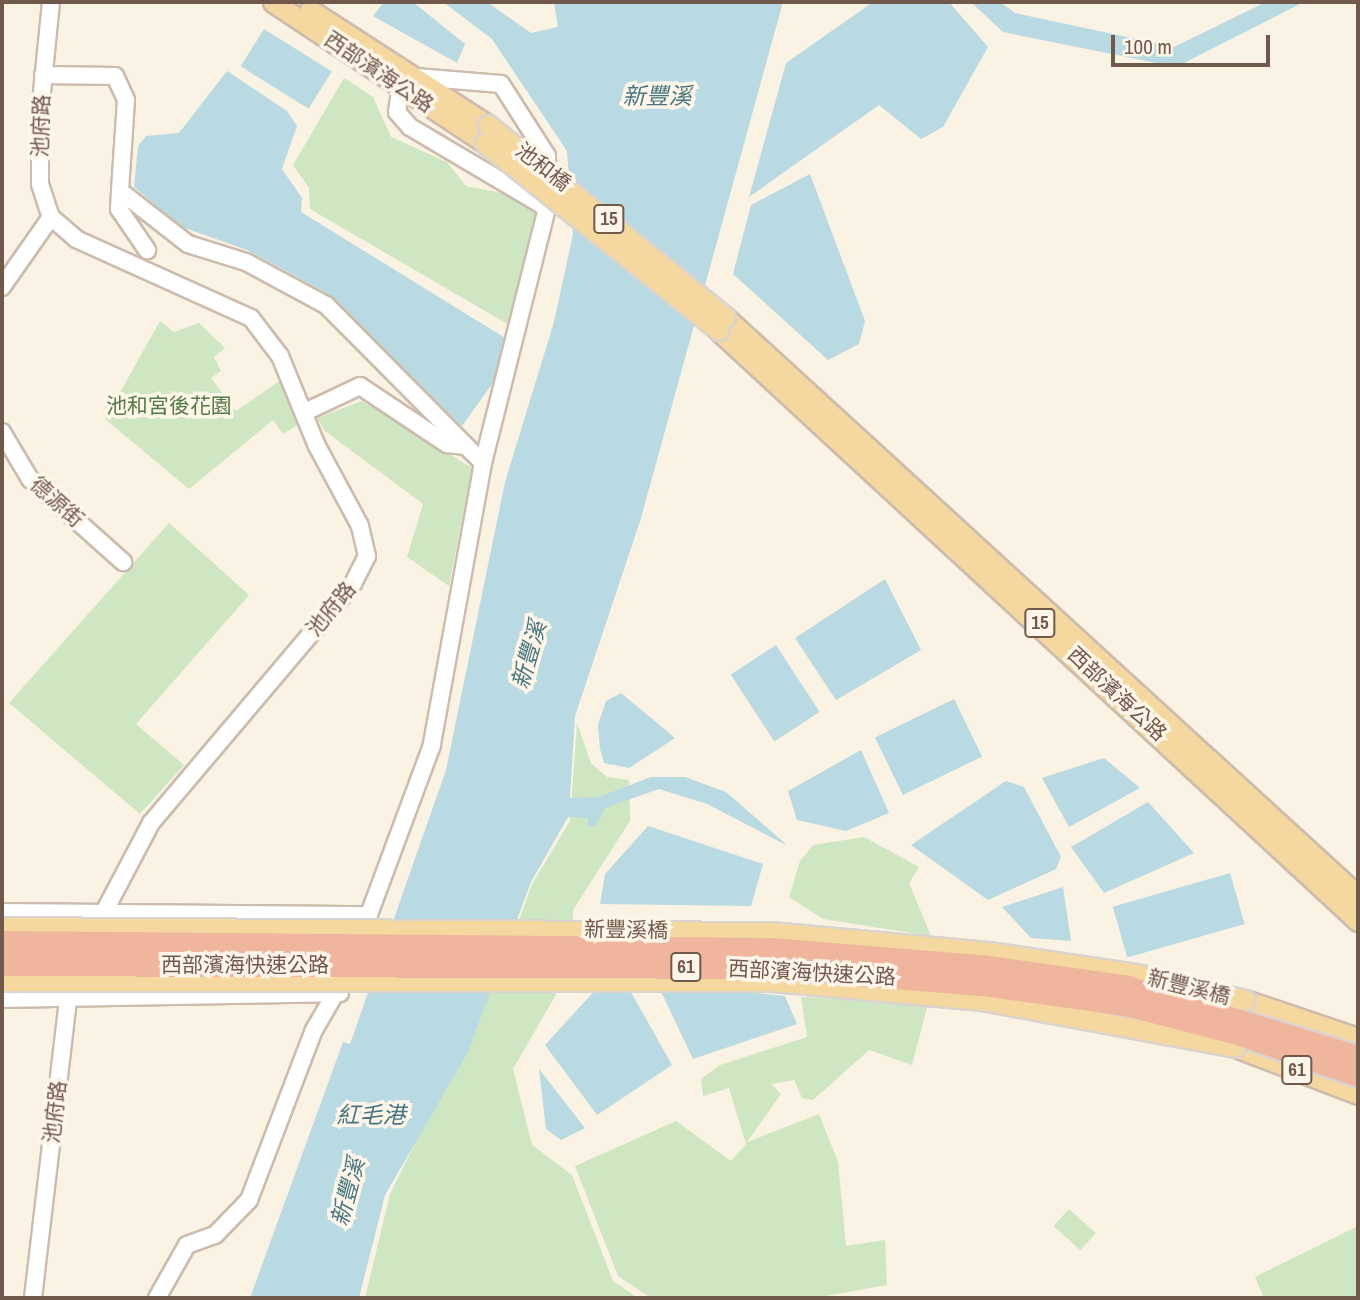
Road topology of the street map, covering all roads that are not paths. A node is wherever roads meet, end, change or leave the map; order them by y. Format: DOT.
graph roads {
  1 [pos="51,2"];
  2 [pos="273,2"];
  3 [pos="296,2"];
  4 [pos="43,75"];
  5 [pos="408,82"];
  6 [pos="486,134"];
  7 [pos="547,176"];
  8 [pos="120,191"];
  9 [pos="526,192"];
  10 [pos="547,208"];
  11 [pos="51,217"];
  12 [pos="163,230"];
  13 [pos="147,250"];
  14 [pos="139,268"];
  15 [pos="2,287"];
  16 [pos="721,324"];
  17 [pos="305,412"];
  18 [pos="2,432"];
  19 [pos="466,446"];
  20 [pos="483,463"];
  21 [pos="123,562"];
  22 [pos="1358,896"];
  23 [pos="2,912"];
  24 [pos="101,912"];
  25 [pos="302,913"];
  26 [pos="369,915"];
  27 [pos="1357,916"];
  28 [pos="2,927"];
  29 [pos="2,942"];
  30 [pos="2,964"];
  31 [pos="2,981"];
  32 [pos="300,993"];
  33 [pos="340,993"];
  34 [pos="2,999"];
  35 [pos="68,999"];
  36 [pos="1358,1038"];
  37 [pos="1358,1057"];
  38 [pos="1358,1075"];
  39 [pos="1358,1094"];
  40 [pos="33,1298"];
  41 [pos="157,1298"];
  1 -- 4 [label="street, 池府路"];
  2 -- 5 [label="main road, 西部濱海公路 / 15"];
  3 -- 5 [label="main road, 西部濱海公路 / 15"];
  4 -- 8 [label="street"];
  4 -- 11 [label="street, 池府路"];
  5 -- 6 [label="main road, 西部濱海公路 / 15"];
  5 -- 7 [label="street"];
  5 -- 9 [label="street"];
  6 -- 16 [label="main road, 池和橋 / 15, bridge"];
  7 -- 9 [label="street"];
  7 -- 10 [label="street"];
  8 -- 12 [label="street"];
  8 -- 13 [label="street"];
  9 -- 10 [label="street"];
  10 -- 20 [label="street"];
  11 -- 14 [label="street, 池府路"];
  11 -- 15 [label="street"];
  12 -- 13 [label="street"];
  12 -- 19 [label="street"];
  13 -- 14 [label="street"];
  14 -- 17 [label="street, 池府路"];
  16 -- 22 [label="main road, 西部濱海公路 / 15"];
  16 -- 27 [label="main road, 西部濱海公路 / 15"];
  17 -- 19 [label="street"];
  17 -- 24 [label="street, 池府路"];
  18 -- 21 [label="street, 德源街"];
  19 -- 20 [label="street"];
  20 -- 26 [label="street"];
  23 -- 24 [label="street"];
  24 -- 25 [label="street"];
  24 -- 35 [label="street, 池府路"];
  25 -- 26 [label="street"];
  25 -- 32 [label="street"];
  26 -- 33 [label="street"];
  28 -- 36 [label="main road, 新豐溪橋 / 61, bridge"];
  29 -- 37 [label="highway, 西部濱海快速公路 / 61, bridge"];
  30 -- 38 [label="highway, 西部濱海快速公路 / 61, bridge"];
  31 -- 39 [label="main road, 61, bridge"];
  32 -- 33 [label="street"];
  32 -- 35 [label="street"];
  33 -- 41 [label="street"];
  34 -- 35 [label="street"];
  35 -- 40 [label="street, 池府路"];
}
